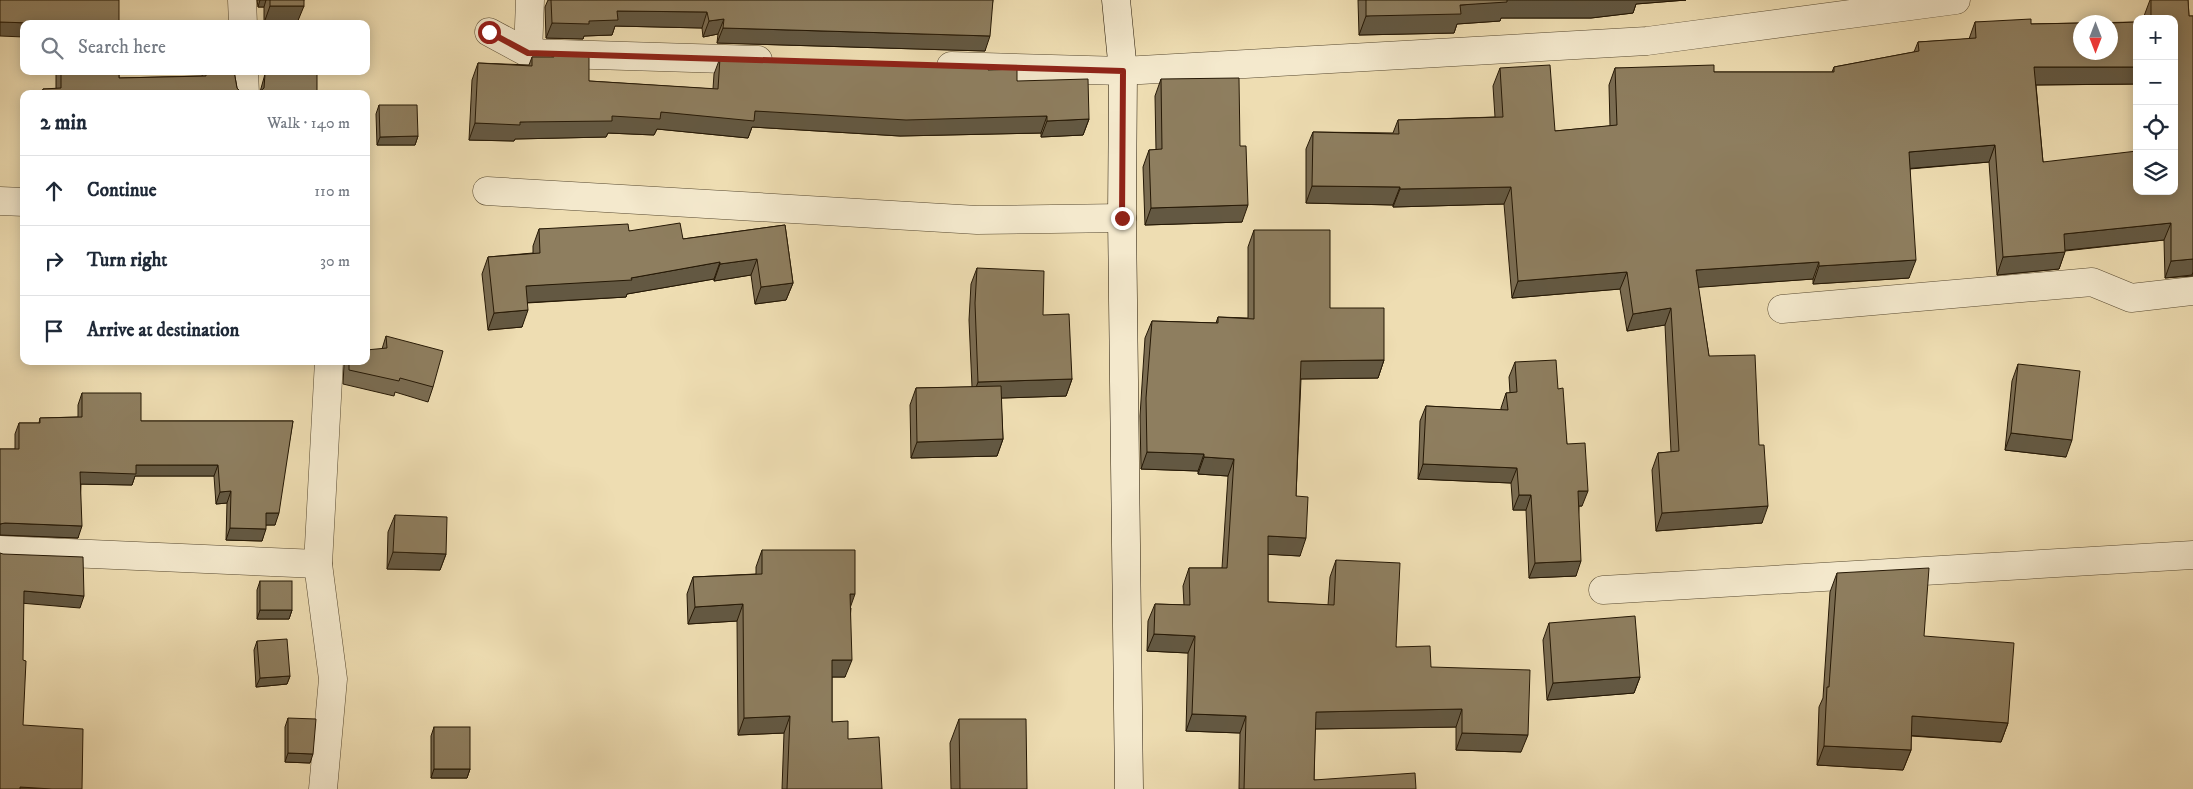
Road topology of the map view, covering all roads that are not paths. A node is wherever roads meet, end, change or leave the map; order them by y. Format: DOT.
graph roads {
  1 [pos="242,0"];
  2 [pos="530,0"];
  3 [pos="1116,0"];
  4 [pos="1956,0"];
  5 [pos="243,20"];
  6 [pos="489,32"];
  7 [pos="528,53"];
  8 [pos="786,61"];
  9 [pos="925,65"];
  10 [pos="1123,71"];
  11 [pos="244,75"];
  12 [pos="245,90"];
  13 [pos="487,191"];
  14 [pos="0,201"];
  15 [pos="20,202"];
  16 [pos="1122,218"];
  17 [pos="2193,291"];
  18 [pos="1782,309"];
  19 [pos="329,365"];
  20 [pos="0,550"];
  21 [pos="2193,555"];
  22 [pos="318,564"];
  23 [pos="1603,590"];
  24 [pos="323,789"];
  25 [pos="1129,789"];
  1 -- 5 [label="street"];
  2 -- 7 [label="street"];
  3 -- 10 [label="street"];
  4 -- 10 [label="street"];
  6 -- 7 [label="street"];
  7 -- 8 [label="street"];
  9 -- 10 [label="street"];
  10 -- 16 [label="street"];
  11 -- 12 [label="street"];
  13 -- 16 [label="street"];
  14 -- 15 [label="street"];
  16 -- 25 [label="street"];
  17 -- 18 [label="street"];
  19 -- 22 [label="street"];
  20 -- 22 [label="street"];
  21 -- 23 [label="street"];
  22 -- 24 [label="street"];
}
